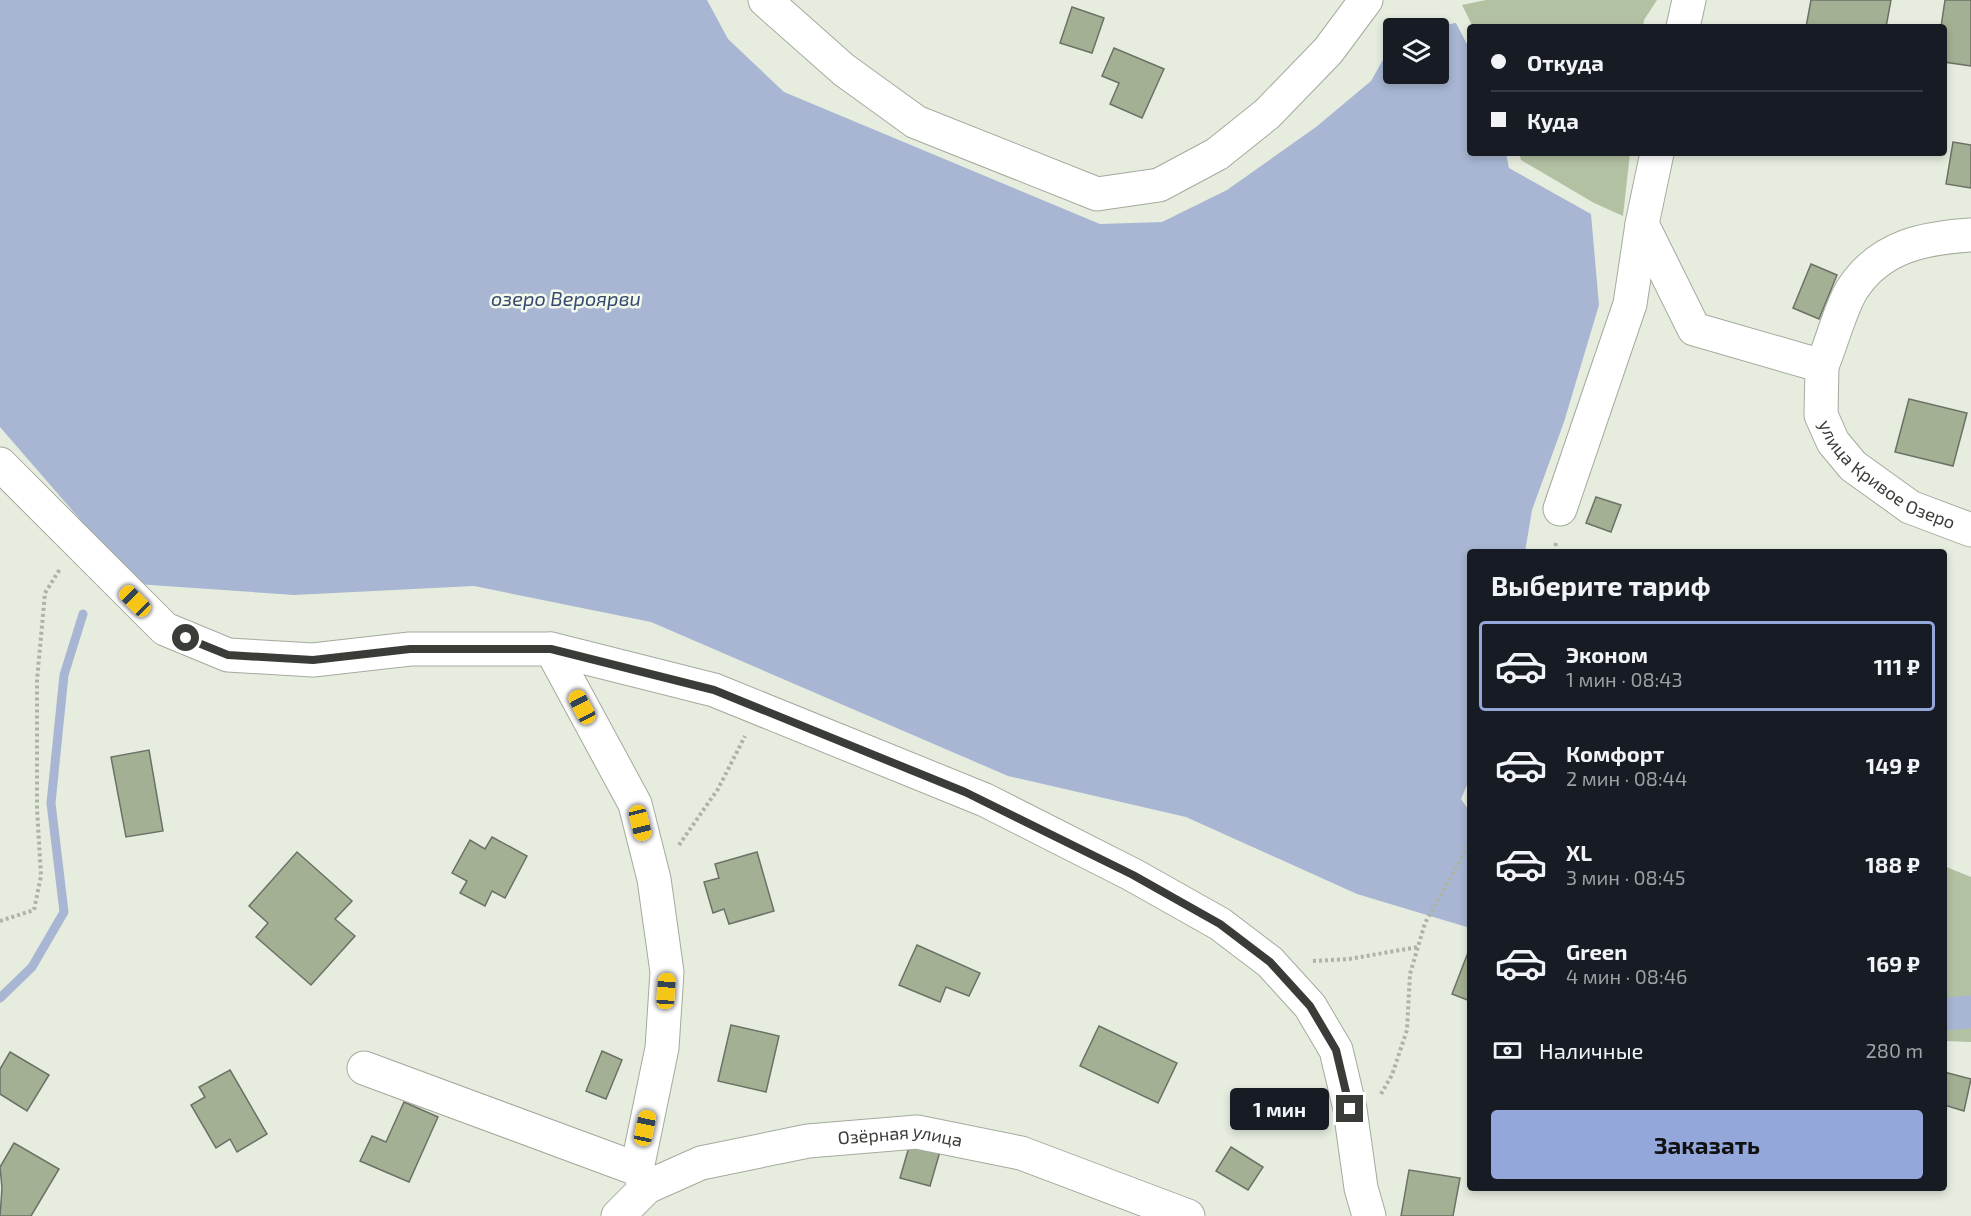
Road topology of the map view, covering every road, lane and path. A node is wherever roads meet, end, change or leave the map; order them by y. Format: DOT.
graph roads {
  1 [pos="765,0"];
  2 [pos="1366,0"];
  3 [pos="1689,0"];
  4 [pos="1684,24"];
  5 [pos="1656,156"];
  6 [pos="1642,224"];
  7 [pos="1971,236"];
  8 [pos="1822,366"];
  9 [pos="0,464"];
  10 [pos="1560,509"];
  11 [pos="1971,530"];
  12 [pos="76,543"];
  13 [pos="551,649"];
  14 [pos="760,709"];
  15 [pos="1467,848"];
  16 [pos="654,879"];
  17 [pos="0,921"];
  18 [pos="1418,947"];
  19 [pos="1270,962"];
  20 [pos="364,1068"];
  21 [pos="1350,1109"];
  22 [pos="642,1178"];
  23 [pos="618,1216"];
  24 [pos="1188,1216"];
  25 [pos="1369,1216"];
  1 -- 2 [label="street"];
  3 -- 4 [label="street"];
  5 -- 6 [label="street"];
  6 -- 8 [label="street"];
  6 -- 10 [label="street"];
  7 -- 8 [label="street"];
  8 -- 11 [label="street, улица Кривое Озеро"];
  9 -- 12 [label="street"];
  12 -- 13 [label="street"];
  12 -- 17 [label="path"];
  13 -- 14 [label="street"];
  13 -- 16 [label="street"];
  14 -- 16 [label="path"];
  14 -- 19 [label="street"];
  15 -- 18 [label="path"];
  16 -- 22 [label="street"];
  18 -- 19 [label="path"];
  18 -- 21 [label="path"];
  19 -- 21 [label="street"];
  20 -- 22 [label="street"];
  21 -- 25 [label="street"];
  22 -- 23 [label="street, Озёрная улица"];
  22 -- 24 [label="street, Озёрная улица"];
}
